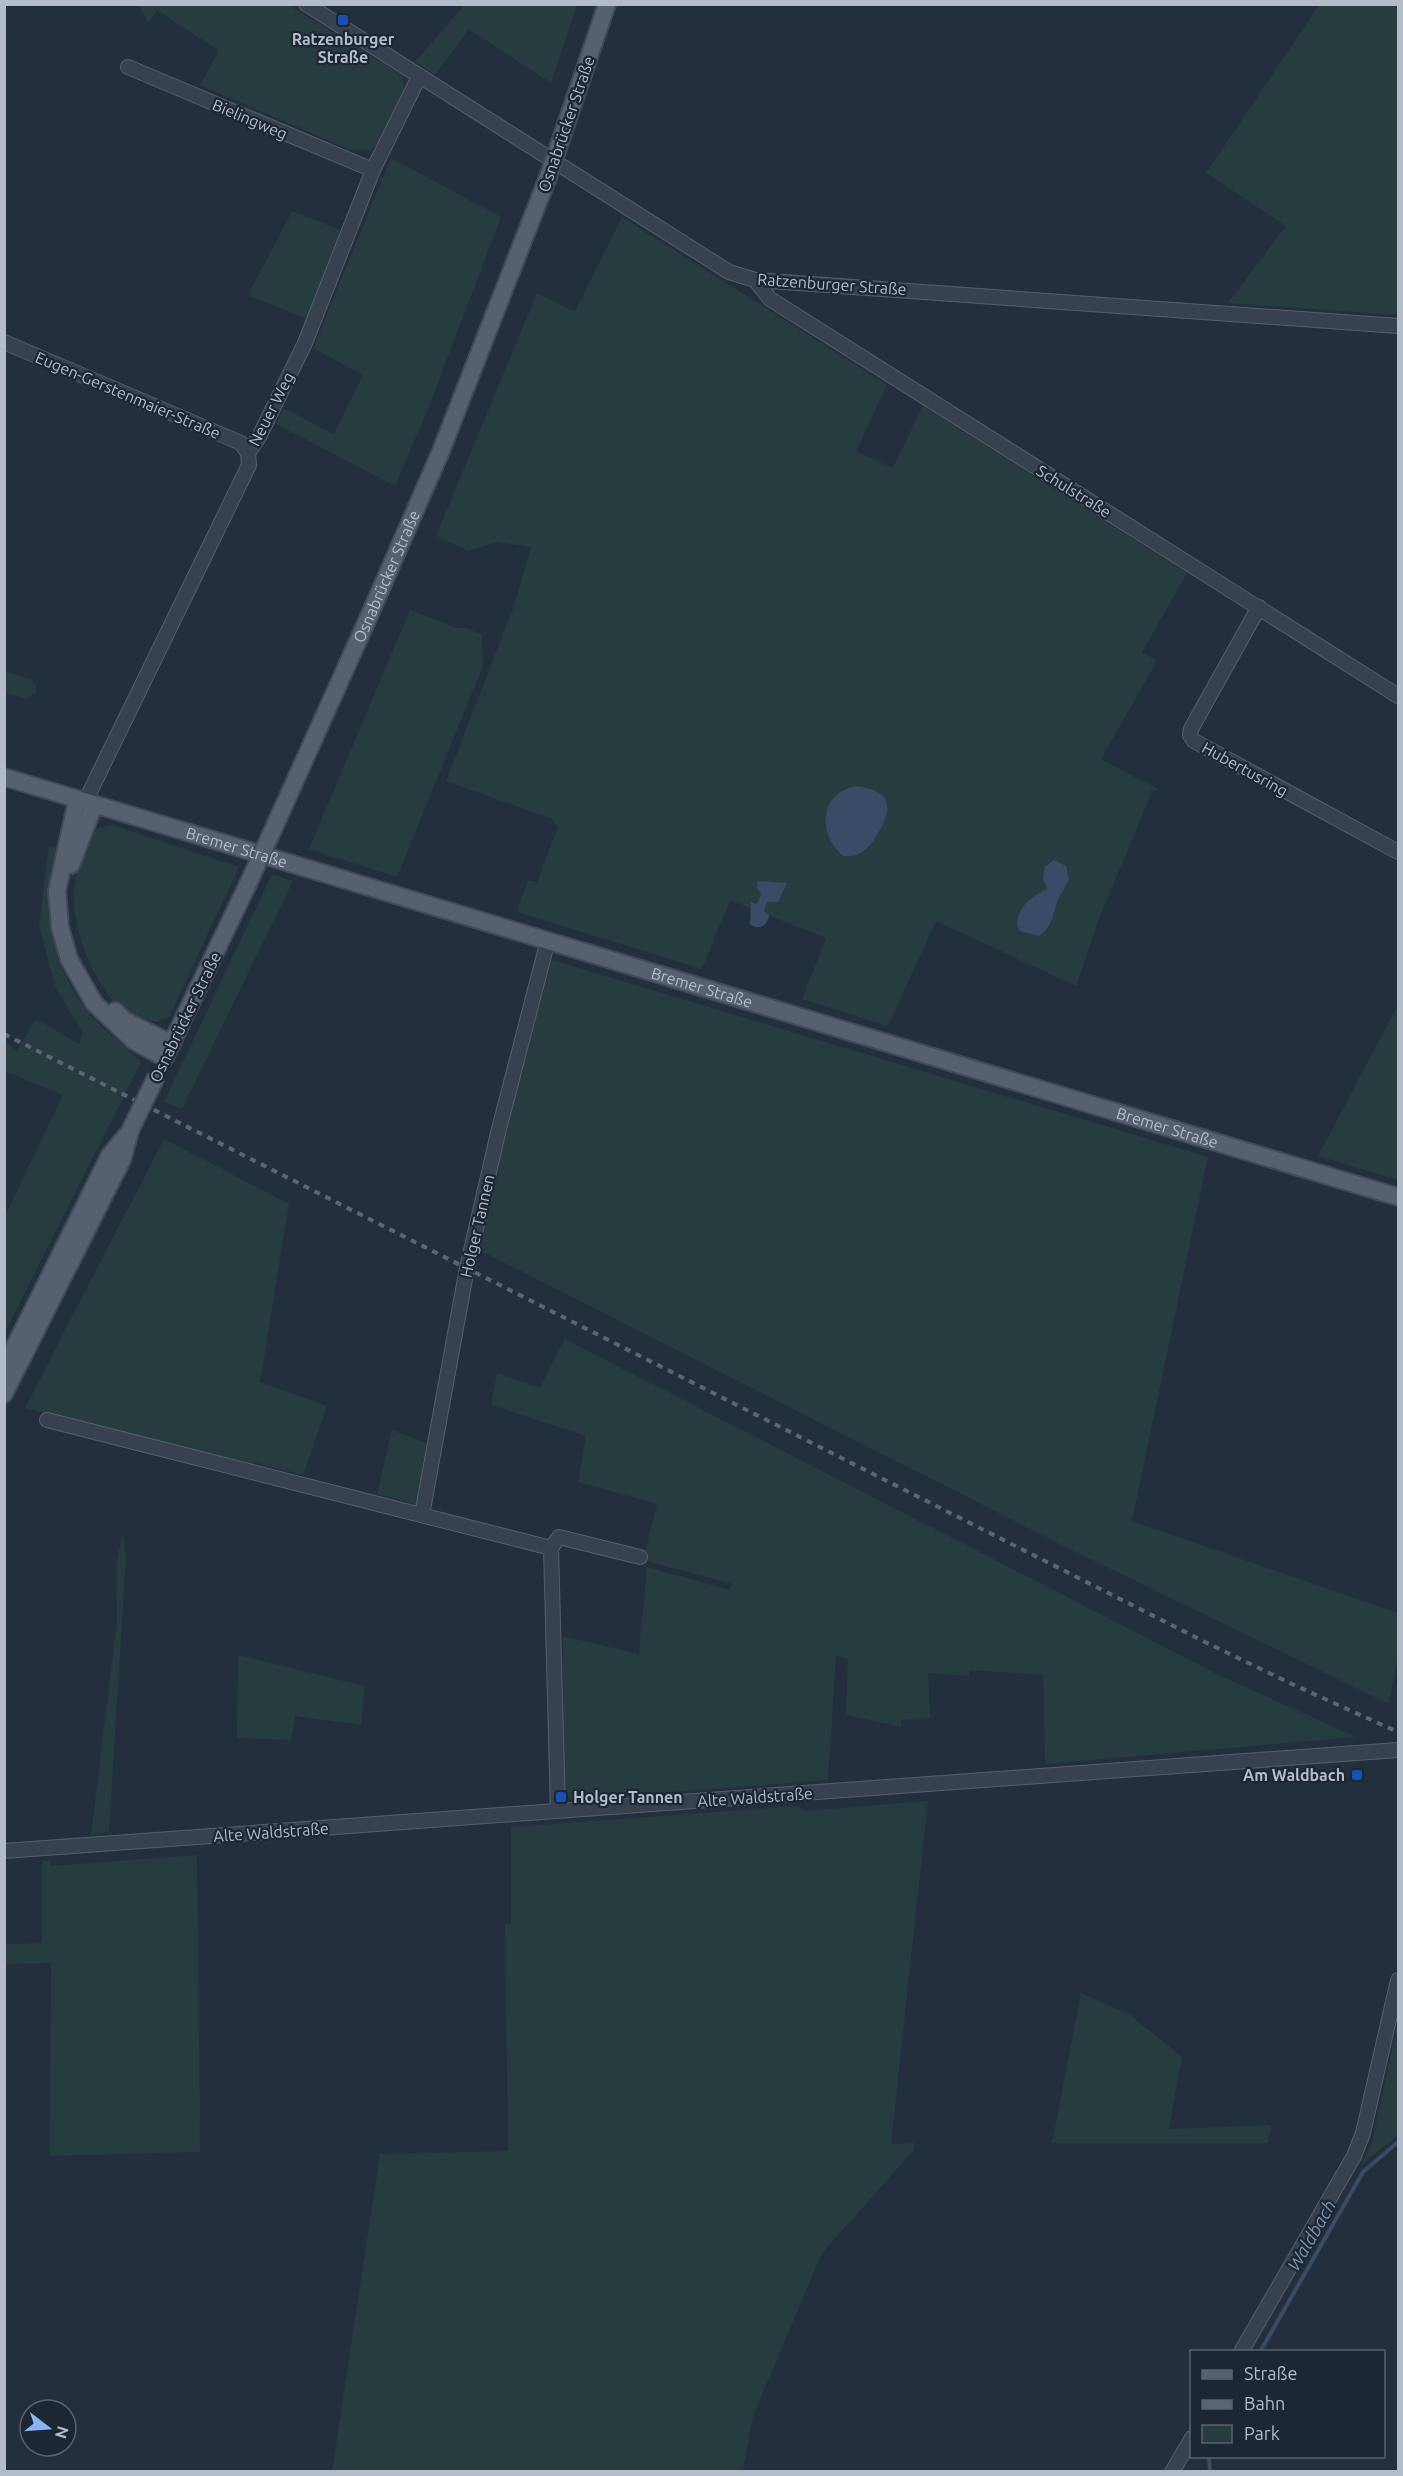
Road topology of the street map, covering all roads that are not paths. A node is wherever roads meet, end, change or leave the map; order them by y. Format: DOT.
graph roads {
  1 [pos="306,4"];
  2 [pos="607,4"];
  3 [pos="128,67"];
  4 [pos="419,77"];
  5 [pos="373,170"];
  6 [pos="755,280"];
  7 [pos="1398,326"];
  8 [pos="4,342"];
  9 [pos="248,453"];
  10 [pos="1258,607"];
  11 [pos="1398,696"];
  12 [pos="4,777"];
  13 [pos="85,802"];
  14 [pos="1398,852"];
  15 [pos="548,940"];
  16 [pos="169,1051"];
  17 [pos="130,1131"];
  18 [pos="1398,1197"];
  19 [pos="4,1368"];
  20 [pos="4,1394"];
  21 [pos="47,1420"];
  22 [pos="422,1515"];
  23 [pos="551,1548"];
  24 [pos="640,1557"];
  25 [pos="1398,1750"];
  26 [pos="558,1811"];
  27 [pos="4,1851"];
  28 [pos="1398,1980"];
  29 [pos="1242,2350"];
  30 [pos="1190,2440"];
  31 [pos="1172,2472"];
  1 -- 4 [label="street, Ratzenburger Straße"];
  2 -- 16 [label="main road, Osnabrücker Straße, bridge"];
  3 -- 5 [label="street, Bielingweg"];
  4 -- 5 [label="street, Neuer Weg"];
  4 -- 6 [label="street, Ratzenburger Straße"];
  5 -- 9 [label="street, Neuer Weg"];
  6 -- 7 [label="street, Ratzenburger Straße"];
  6 -- 10 [label="street, Schulstraße"];
  8 -- 9 [label="street, Eugen-Gerstenmaier-Straße"];
  9 -- 13 [label="street, Neuer Weg"];
  10 -- 11 [label="street, Schulstraße"];
  10 -- 14 [label="street, Hubertusring"];
  12 -- 13 [label="main road, Bremer Straße"];
  13 -- 15 [label="main road, Bremer Straße"];
  13 -- 16 [label="main road"];
  15 -- 18 [label="main road, Bremer Straße"];
  15 -- 22 [label="street, Holger Tannen"];
  16 -- 17 [label="main road, Osnabrücker Straße, bridge"];
  17 -- 19 [label="main road, Osnabrücker Straße"];
  17 -- 20 [label="main road, Osnabrücker Straße"];
  21 -- 22 [label="street"];
  22 -- 23 [label="street"];
  23 -- 24 [label="street"];
  23 -- 26 [label="street"];
  25 -- 26 [label="street, Alte Waldstraße"];
  26 -- 27 [label="street, Alte Waldstraße"];
  28 -- 29 [label="street"];
  30 -- 31 [label="street"];
}
